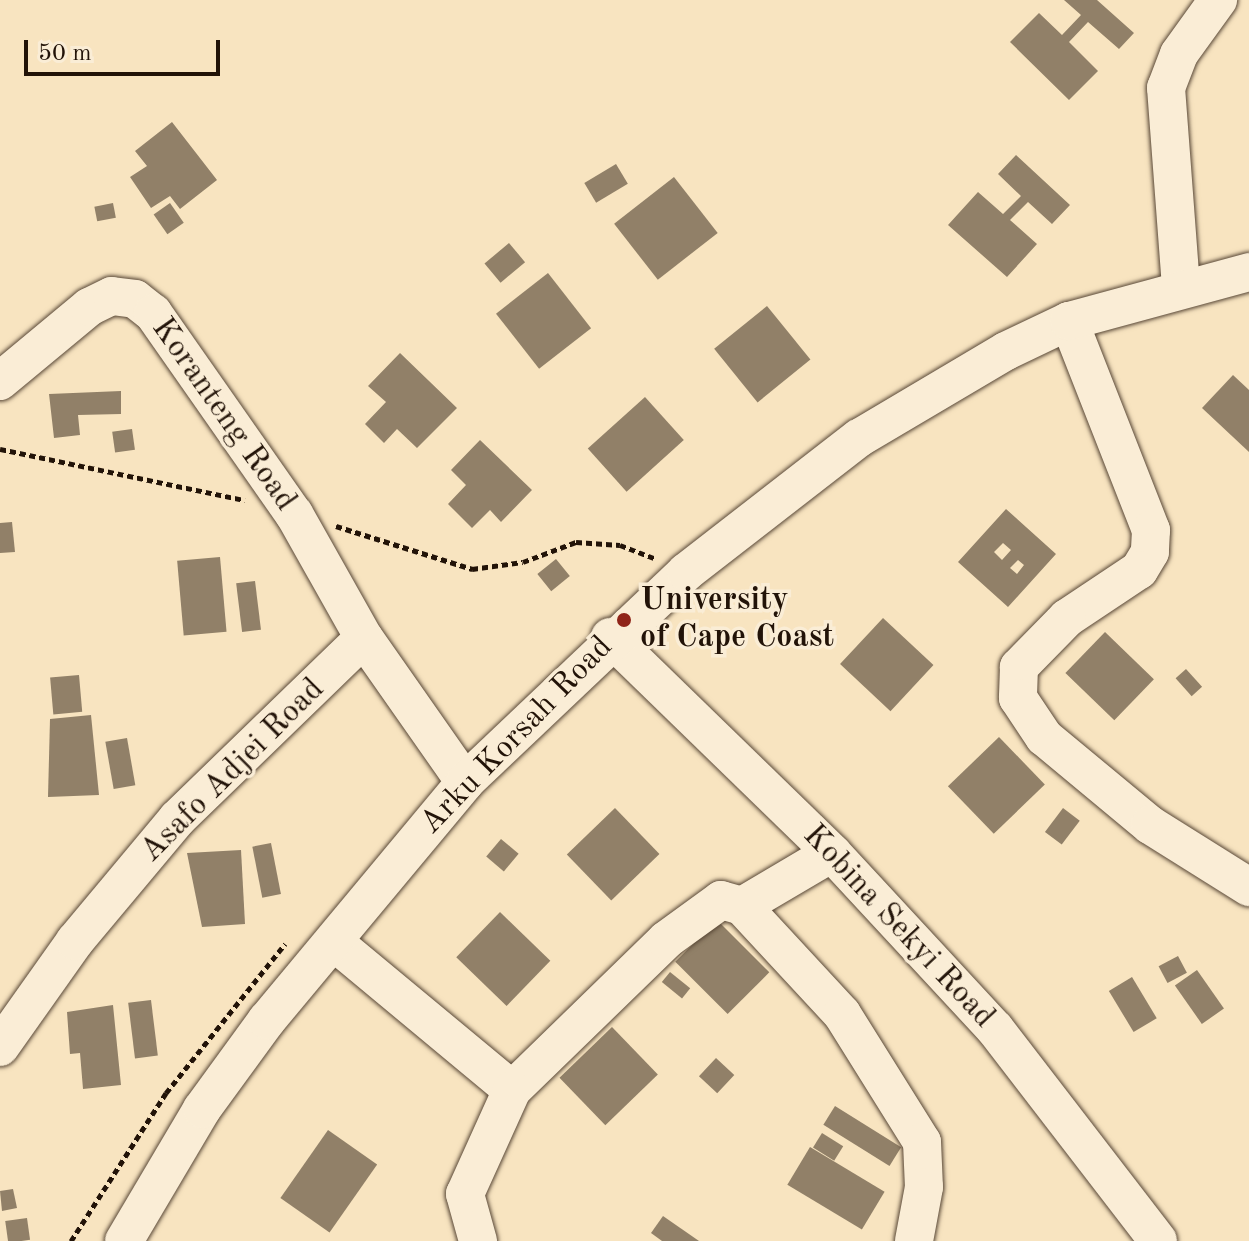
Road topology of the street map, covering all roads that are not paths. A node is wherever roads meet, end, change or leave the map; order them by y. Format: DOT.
graph roads {
  1 [pos="1218,0"];
  2 [pos="1249,272"];
  3 [pos="1181,287"];
  4 [pos="1069,321"];
  5 [pos="0,381"];
  6 [pos="610,637"];
  7 [pos="364,638"];
  8 [pos="465,782"];
  9 [pos="832,853"];
  10 [pos="1249,887"];
  11 [pos="742,906"];
  12 [pos="334,942"];
  13 [pos="0,1047"];
  14 [pos="512,1090"];
  15 [pos="124,1241"];
  16 [pos="478,1241"];
  17 [pos="914,1241"];
  18 [pos="1158,1241"];
  1 -- 3 [label="street"];
  2 -- 3 [label="street, Arku Korsah Road"];
  3 -- 4 [label="street, Arku Korsah Road"];
  4 -- 6 [label="street, Arku Korsah Road"];
  4 -- 10 [label="street"];
  5 -- 7 [label="street, Koranteng Road"];
  6 -- 8 [label="street, Arku Korsah Road"];
  6 -- 9 [label="street, Kobina Sekyi Road"];
  7 -- 8 [label="street"];
  7 -- 13 [label="street, Asafo Adjei Road"];
  8 -- 12 [label="street, Arku Korsah Road"];
  9 -- 11 [label="street"];
  9 -- 18 [label="street, Kobina Sekyi Road"];
  11 -- 14 [label="street"];
  11 -- 17 [label="street"];
  12 -- 14 [label="street"];
  12 -- 15 [label="street, Arku Korsah Road"];
  14 -- 16 [label="street"];
}
